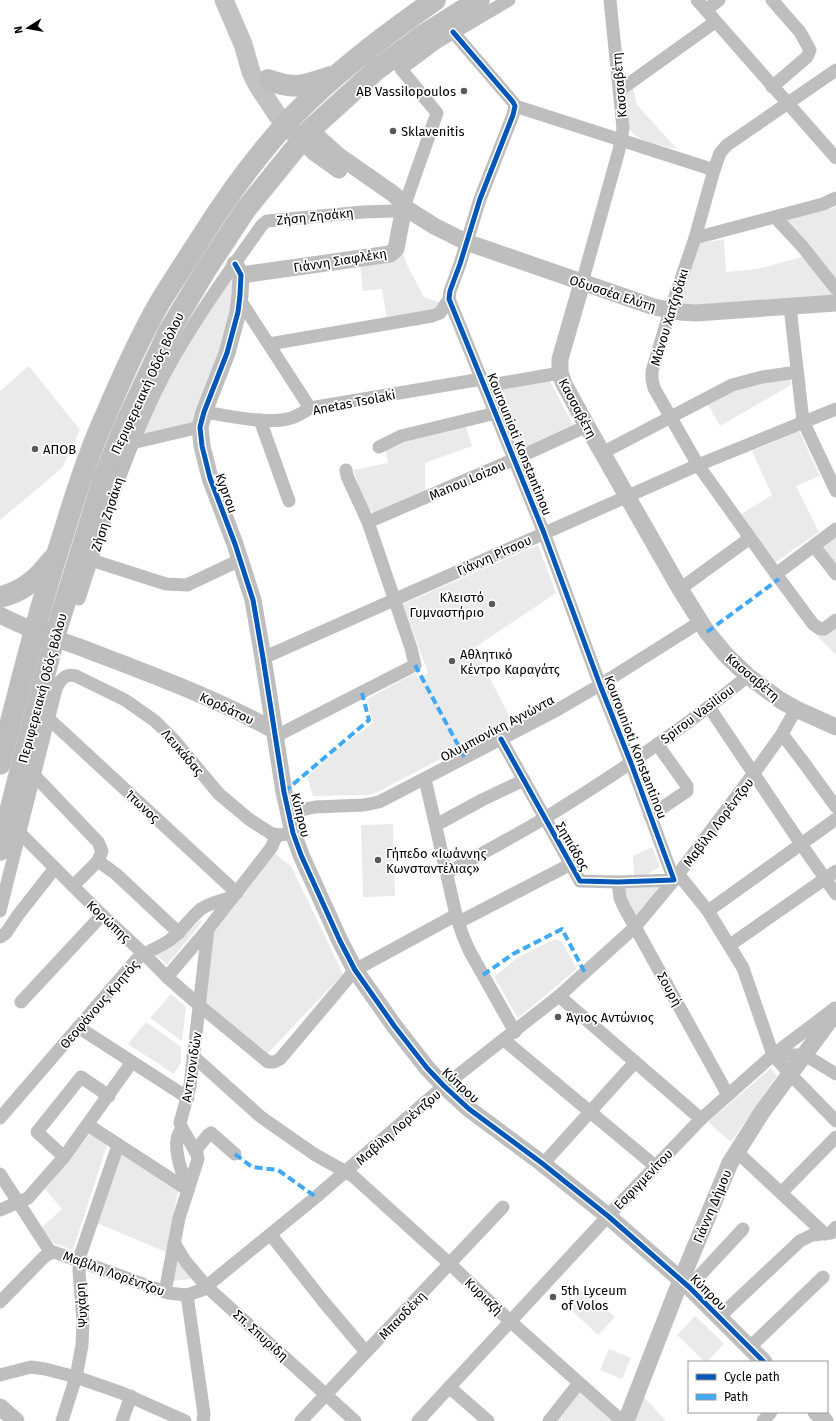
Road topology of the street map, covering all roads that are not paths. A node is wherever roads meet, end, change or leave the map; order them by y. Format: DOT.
graph roads {
  1 [pos="224,0"];
  2 [pos="435,0"];
  3 [pos="479,0"];
  4 [pos="509,0"];
  5 [pos="610,0"];
  6 [pos="697,0"];
  7 [pos="719,0"];
  8 [pos="772,0"];
  9 [pos="706,10"];
  10 [pos="716,22"];
  11 [pos="453,32"];
  12 [pos="243,44"];
  13 [pos="836,70"];
  14 [pos="338,74"];
  15 [pos="268,80"];
  16 [pos="772,87"];
  17 [pos="620,90"];
  18 [pos="788,104"];
  19 [pos="515,106"];
  20 [pos="290,120"];
  21 [pos="305,135"];
  22 [pos="621,140"];
  23 [pos="836,158"];
  24 [pos="714,170"];
  25 [pos="836,198"];
  26 [pos="404,207"];
  27 [pos="775,216"];
  28 [pos="695,238"];
  29 [pos="466,242"];
  30 [pos="238,269"];
  31 [pos="582,283"];
  32 [pos="836,289"];
  33 [pos="449,299"];
  34 [pos="240,300"];
  35 [pos="836,303"];
  36 [pos="790,307"];
  37 [pos="670,311"];
  38 [pos="269,344"];
  39 [pos="796,372"];
  40 [pos="560,373"];
  41 [pos="484,383"];
  42 [pos="310,408"];
  43 [pos="836,409"];
  44 [pos="496,413"];
  45 [pos="671,417"];
  46 [pos="202,419"];
  47 [pos="260,420"];
  48 [pos="803,421"];
  49 [pos="587,426"];
  50 [pos="132,443"];
  51 [pos="379,447"];
  52 [pos="602,452"];
  53 [pos="515,459"];
  54 [pos="698,465"];
  55 [pos="346,470"];
  56 [pos="836,491"];
  57 [pos="627,497"];
  58 [pos="289,501"];
  59 [pos="368,522"];
  60 [pos="836,529"];
  61 [pos="544,533"];
  62 [pos="750,538"];
  63 [pos="814,546"];
  64 [pos="56,555"];
  65 [pos="92,560"];
  66 [pos="240,560"];
  67 [pos="776,574"];
  68 [pos="836,574"];
  69 [pos="680,589"];
  70 [pos="0,597"];
  71 [pos="79,599"];
  72 [pos="394,600"];
  73 [pos="0,615"];
  74 [pos="836,620"];
  75 [pos="700,622"];
  76 [pos="34,631"];
  77 [pos="54,638"];
  78 [pos="263,658"];
  79 [pos="748,676"];
  80 [pos="600,685"];
  81 [pos="709,707"];
  82 [pos="796,710"];
  83 [pos="49,719"];
  84 [pos="836,727"];
  85 [pos="274,731"];
  86 [pos="782,734"];
  87 [pos="501,739"];
  88 [pos="657,744"];
  89 [pos="631,763"];
  90 [pos="0,764"];
  91 [pos="754,773"];
  92 [pos="34,775"];
  93 [pos="425,778"];
  94 [pos="524,780"];
  95 [pos="836,807"];
  96 [pos="288,814"];
  97 [pos="650,816"];
  98 [pos="544,818"];
  99 [pos="836,819"];
  100 [pos="436,825"];
  101 [pos="20,833"];
  102 [pos="285,834"];
  103 [pos="801,844"];
  104 [pos="0,850"];
  105 [pos="98,861"];
  106 [pos="571,864"];
  107 [pos="55,868"];
  108 [pos="447,873"];
  109 [pos="831,874"];
  110 [pos="677,878"];
  111 [pos="618,882"];
  112 [pos="73,886"];
  113 [pos="836,894"];
  114 [pos="235,895"];
  115 [pos="0,911"];
  116 [pos="708,911"];
  117 [pos="102,915"];
  118 [pos="458,919"];
  119 [pos="635,927"];
  120 [pos="208,929"];
  121 [pos="179,933"];
  122 [pos="0,937"];
  123 [pos="730,945"];
  124 [pos="144,954"];
  125 [pos="355,970"];
  126 [pos="167,977"];
  127 [pos="559,996"];
  128 [pos="21,1002"];
  129 [pos="200,1006"];
  130 [pos="836,1007"];
  131 [pos="836,1012"];
  132 [pos="78,1027"];
  133 [pos="515,1032"];
  134 [pos="504,1040"];
  135 [pos="773,1055"];
  136 [pos="805,1055"];
  137 [pos="193,1056"];
  138 [pos="132,1062"];
  139 [pos="635,1062"];
  140 [pos="790,1074"];
  141 [pos="836,1074"];
  142 [pos="444,1086"];
  143 [pos="728,1094"];
  144 [pos="109,1096"];
  145 [pos="188,1098"];
  146 [pos="590,1112"];
  147 [pos="0,1118"];
  148 [pos="701,1119"];
  149 [pos="836,1120"];
  150 [pos="88,1125"];
  151 [pos="182,1129"];
  152 [pos="836,1137"];
  153 [pos="118,1145"];
  154 [pos="195,1151"];
  155 [pos="736,1151"];
  156 [pos="235,1154"];
  157 [pos="64,1157"];
  158 [pos="543,1164"];
  159 [pos="655,1166"];
  160 [pos="346,1172"];
  161 [pos="0,1174"];
  162 [pos="188,1190"];
  163 [pos="781,1193"];
  164 [pos="19,1203"];
  165 [pos="503,1207"];
  166 [pos="0,1210"];
  167 [pos="608,1216"];
  168 [pos="836,1227"];
  169 [pos="743,1229"];
  170 [pos="825,1234"];
  171 [pos="271,1235"];
  172 [pos="174,1243"];
  173 [pos="51,1253"];
  174 [pos="79,1261"];
  175 [pos="450,1264"];
  176 [pos="823,1277"];
  177 [pos="685,1284"];
  178 [pos="207,1287"];
  179 [pos="165,1292"];
  180 [pos="187,1294"];
  181 [pos="0,1302"];
  182 [pos="719,1317"];
  183 [pos="510,1321"];
  184 [pos="749,1348"];
  185 [pos="366,1352"];
  186 [pos="763,1361"];
  187 [pos="0,1375"];
  188 [pos="76,1377"];
  189 [pos="579,1382"];
  190 [pos="449,1387"];
  191 [pos="326,1394"];
  192 [pos="131,1396"];
  193 [pos="0,1407"];
  194 [pos="770,1413"];
  195 [pos="817,1413"];
  196 [pos="16,1421"];
  197 [pos="62,1421"];
  198 [pos="122,1421"];
  199 [pos="185,1421"];
  200 [pos="203,1421"];
  201 [pos="301,1421"];
  202 [pos="355,1421"];
  203 [pos="418,1421"];
  204 [pos="488,1421"];
  205 [pos="549,1421"];
  206 [pos="622,1421"];
  207 [pos="626,1421"];
  208 [pos="763,1421"];
  209 [pos="825,1421"];
  1 -- 12 [label="main road"];
  2 -- 14 [label="main road, Περιφερειακή Οδός Βόλου"];
  3 -- 21 [label="main road, Περιφερειακή Οδός Βόλου"];
  4 -- 11 [label="street"];
  5 -- 17 [label="street, Κασσαβέτη"];
  6 -- 9 [label="street"];
  7 -- 9 [label="street"];
  8 -- 16 [label="street"];
  9 -- 10 [label="street"];
  10 -- 16 [label="street"];
  10 -- 17 [label="street"];
  11 -- 19 [label="street"];
  11 -- 26 [label="street"];
  12 -- 15 [label="main road"];
  12 -- 20 [label="main road"];
  13 -- 18 [label="street, Μάνου Χατζηδάκι"];
  14 -- 15 [label="main road"];
  14 -- 20 [label="main road, Περιφερειακή Οδός Βόλου"];
  15 -- 20 [label="main road"];
  16 -- 18 [label="street"];
  17 -- 22 [label="street, Κασσαβέτη"];
  18 -- 23 [label="street"];
  18 -- 24 [label="street, Μάνου Χατζηδάκι"];
  19 -- 22 [label="street"];
  19 -- 29 [label="street"];
  20 -- 21 [label="main road"];
  20 -- 64 [label="main road, Περιφερειακή Οδός Βόλου"];
  21 -- 26 [label="street, Οδυσσέα Ελύτη"];
  21 -- 77 [label="main road, Περιφερειακή Οδός Βόλου"];
  22 -- 24 [label="street"];
  22 -- 31 [label="street, Κασσαβέτη"];
  24 -- 28 [label="street, Μάνου Χατζηδάκι"];
  25 -- 27 [label="street"];
  26 -- 29 [label="street, Οδυσσέα Ελύτη"];
  26 -- 30 [label="street, Ζήση Ζησάκη"];
  26 -- 30 [label="street, Γιάννη Σιαφλέκη"];
  27 -- 28 [label="street"];
  27 -- 32 [label="street"];
  28 -- 37 [label="street, Μάνου Χατζηδάκι"];
  29 -- 31 [label="street, Οδυσσέα Ελύτη"];
  29 -- 33 [label="street"];
  30 -- 34 [label="street, Kyprou"];
  30 -- 50 [label="street, Ζήση Ζησάκη"];
  31 -- 37 [label="street, Οδυσσέα Ελύτη"];
  31 -- 40 [label="street, Κασσαβέτη"];
  33 -- 38 [label="street"];
  33 -- 41 [label="street, Kourounioti Konstantinou"];
  34 -- 38 [label="street"];
  34 -- 46 [label="street, Kyprou"];
  35 -- 36 [label="street, Οδυσσέα Ελύτη"];
  36 -- 37 [label="street, Οδυσσέα Ελύτη"];
  36 -- 39 [label="street"];
  37 -- 45 [label="street, Μάνου Χατζηδάκι"];
  38 -- 42 [label="street"];
  39 -- 45 [label="street"];
  39 -- 48 [label="street"];
  40 -- 41 [label="street, Anetas Tsolaki"];
  40 -- 49 [label="street, Κασσαβέτη"];
  41 -- 42 [label="street, Anetas Tsolaki"];
  41 -- 44 [label="street, Kourounioti Konstantinou"];
  42 -- 47 [label="street, Anetas Tsolaki"];
  43 -- 48 [label="street, Γιάννη Ρίτσου"];
  44 -- 51 [label="street"];
  44 -- 53 [label="street, Kourounioti Konstantinou"];
  45 -- 52 [label="street"];
  45 -- 54 [label="street, Μάνου Χατζηδάκι"];
  46 -- 47 [label="street, Anetas Tsolaki"];
  46 -- 50 [label="street"];
  46 -- 66 [label="street, Kyprou"];
  47 -- 58 [label="street"];
  48 -- 54 [label="street, Γιάννη Ρίτσου"];
  48 -- 56 [label="street"];
  49 -- 52 [label="street, Κασσαβέτη"];
  49 -- 53 [label="street, Manou Loizou"];
  50 -- 65 [label="street, Ζήση Ζησάκη"];
  52 -- 57 [label="street, Κασσαβέτη"];
  53 -- 59 [label="street, Manou Loizou"];
  53 -- 61 [label="street, Kourounioti Konstantinou"];
  54 -- 57 [label="street, Γιάννη Ρίτσου"];
  54 -- 62 [label="street, Μάνου Χατζηδάκι"];
  55 -- 59 [label="street"];
  57 -- 61 [label="street, Γιάννη Ρίτσου"];
  57 -- 69 [label="street, Κασσαβέτη"];
  59 -- 72 [label="street"];
  60 -- 63 [label="street"];
  61 -- 72 [label="street, Γιάννη Ρίτσου"];
  61 -- 80 [label="street, Kourounioti Konstantinou"];
  62 -- 67 [label="street, Μάνου Χατζηδάκι"];
  62 -- 69 [label="street"];
  63 -- 67 [label="street"];
  63 -- 68 [label="street"];
  64 -- 70 [label="main road"];
  64 -- 76 [label="main road, Περιφερειακή Οδός Βόλου"];
  65 -- 66 [label="street"];
  65 -- 71 [label="street, Ζήση Ζησάκη"];
  66 -- 78 [label="street, Kyprou"];
  67 -- 74 [label="street, Μάνου Χατζηδάκι"];
  69 -- 75 [label="street, Κασσαβέτη"];
  72 -- 78 [label="street, Γιάννη Ρίτσου"];
  72 -- 85 [label="street"];
  73 -- 76 [label="street, Κορδάτου"];
  75 -- 79 [label="street, Κασσαβέτη"];
  75 -- 80 [label="street, Ολυμπιονίκη Αγνώντα"];
  76 -- 77 [label="street, Κορδάτου"];
  76 -- 90 [label="main road, Περιφερειακή Οδός Βόλου"];
  77 -- 85 [label="street, Κορδάτου"];
  77 -- 104 [label="main road, Περιφερειακή Οδός Βόλου"];
  78 -- 85 [label="street, Kyprou"];
  79 -- 81 [label="street, Spirou Vasiliou"];
  79 -- 82 [label="street, Κασσαβέτη"];
  80 -- 87 [label="street, Ολυμπιονίκη Αγνώντα"];
  80 -- 89 [label="street, Kourounioti Konstantinou"];
  81 -- 88 [label="street, Spirou Vasiliou"];
  81 -- 91 [label="street"];
  82 -- 84 [label="street, Κασσαβέτη"];
  82 -- 86 [label="street, Μαβίλη Λορέντζου"];
  83 -- 92 [label="street"];
  83 -- 102 [label="street, Λευκάδας"];
  83 -- 114 [label="street, Ίτωνος"];
  85 -- 96 [label="street, Κύπρου"];
  86 -- 91 [label="street, Μαβίλη Λορέντζου"];
  86 -- 95 [label="street"];
  87 -- 93 [label="street, Ολυμπιονίκη Αγνώντα"];
  87 -- 94 [label="street, Σηπιάδος"];
  88 -- 89 [label="street, Spirou Vasiliou"];
  88 -- 97 [label="street"];
  89 -- 97 [label="street, Kourounioti Konstantinou"];
  89 -- 98 [label="street, Spirou Vasiliou"];
  91 -- 103 [label="street"];
  91 -- 110 [label="street, Μαβίλη Λορέντζου"];
  92 -- 101 [label="street"];
  92 -- 105 [label="street"];
  93 -- 96 [label="street, Ολυμπιονίκη Αγνώντα"];
  93 -- 100 [label="street"];
  94 -- 98 [label="street, Σηπιάδος"];
  94 -- 100 [label="street"];
  96 -- 102 [label="street, Κύπρου"];
  97 -- 110 [label="street, Kourounioti Konstantinou"];
  98 -- 106 [label="street, Σηπιάδος"];
  98 -- 108 [label="street, Spirou Vasiliou"];
  99 -- 103 [label="street"];
  100 -- 108 [label="street"];
  101 -- 107 [label="street, Κορώπης"];
  101 -- 115 [label="street"];
  102 -- 114 [label="street"];
  102 -- 125 [label="street, Κύπρου"];
  103 -- 109 [label="street"];
  103 -- 116 [label="street"];
  105 -- 112 [label="street"];
  105 -- 121 [label="street"];
  106 -- 111 [label="street, Σηπιάδος"];
  106 -- 118 [label="street"];
  107 -- 112 [label="street, Κορώπης"];
  107 -- 122 [label="street"];
  108 -- 118 [label="street"];
  109 -- 113 [label="street"];
  109 -- 123 [label="street"];
  110 -- 111 [label="street, Σηπιάδος"];
  110 -- 116 [label="street, Kourounioti Konstantinou"];
  110 -- 119 [label="street, Μαβίλη Λορέντζου"];
  111 -- 119 [label="street, Σουρή"];
  112 -- 117 [label="street, Κορώπης"];
  114 -- 120 [label="street"];
  114 -- 121 [label="street, Θεοφάνους Κρητός"];
  116 -- 123 [label="street, Kourounioti Konstantinou"];
  117 -- 124 [label="street, Κορώπης"];
  117 -- 128 [label="street"];
  118 -- 125 [label="street"];
  118 -- 133 [label="street"];
  119 -- 127 [label="street, Μαβίλη Λορέντζου"];
  119 -- 143 [label="street, Σουρή"];
  120 -- 126 [label="street"];
  120 -- 129 [label="street, Αντιγονιδών"];
  121 -- 124 [label="street, Θεοφάνους Κρητός"];
  123 -- 135 [label="street, Kourounioti Konstantinou"];
  124 -- 126 [label="street, Κορώπης"];
  124 -- 132 [label="street, Θεοφάνους Κρητός"];
  125 -- 129 [label="street, Κορώπης"];
  125 -- 142 [label="street, Κύπρου"];
  126 -- 129 [label="street, Κορώπης"];
  127 -- 133 [label="street, Μαβίλη Λορέντζου"];
  127 -- 139 [label="street"];
  129 -- 137 [label="street, Αντιγονιδών"];
  130 -- 135 [label="street, Εσφιγμενίτου"];
  131 -- 136 [label="street, Γιάννη Δήμου"];
  132 -- 138 [label="street"];
  132 -- 147 [label="street, Θεοφάνους Κρητός"];
  133 -- 134 [label="street, Μαβίλη Λορέντζου"];
  134 -- 142 [label="street, Μαβίλη Λορέντζου"];
  134 -- 146 [label="street"];
  135 -- 136 [label="street"];
  135 -- 140 [label="street"];
  135 -- 143 [label="street, Εσφιγμενίτου"];
  136 -- 140 [label="street, Γιάννη Δήμου"];
  136 -- 141 [label="street"];
  137 -- 145 [label="street, Αντιγονιδών"];
  137 -- 160 [label="street, Κυριαζή"];
  138 -- 144 [label="street"];
  138 -- 145 [label="street"];
  139 -- 146 [label="street"];
  139 -- 148 [label="street"];
  140 -- 149 [label="street"];
  140 -- 155 [label="street, Γιάννη Δήμου"];
  142 -- 158 [label="street, Κύπρου"];
  142 -- 160 [label="street, Μαβίλη Λορέντζου"];
  143 -- 148 [label="street, Εσφιγμενίτου"];
  144 -- 150 [label="street"];
  144 -- 157 [label="street"];
  145 -- 151 [label="street, Αντιγονιδών"];
  146 -- 158 [label="street"];
  146 -- 159 [label="street"];
  148 -- 159 [label="street, Εσφιγμενίτου"];
  150 -- 153 [label="street"];
  150 -- 157 [label="street"];
  151 -- 154 [label="street"];
  151 -- 162 [label="street, Αντιγονιδών"];
  152 -- 163 [label="street"];
  153 -- 162 [label="street"];
  153 -- 174 [label="street, Ψυχάρη"];
  154 -- 156 [label="street"];
  154 -- 162 [label="street"];
  155 -- 163 [label="street"];
  155 -- 177 [label="street, Γιάννη Δήμου"];
  157 -- 164 [label="street"];
  158 -- 167 [label="street, Κύπρου"];
  159 -- 167 [label="street, Εσφιγμενίτου"];
  160 -- 171 [label="street, Μαβίλη Λορέντζου"];
  160 -- 175 [label="street, Κυριαζή"];
  161 -- 164 [label="street"];
  162 -- 172 [label="street"];
  163 -- 170 [label="street"];
  164 -- 166 [label="street"];
  164 -- 173 [label="street"];
  165 -- 175 [label="street, Μπασδέκη"];
  167 -- 177 [label="street, Κύπρου"];
  167 -- 183 [label="street, Εσφιγμενίτου"];
  168 -- 170 [label="street"];
  169 -- 177 [label="street"];
  170 -- 182 [label="street"];
  171 -- 178 [label="street, Μαβίλη Λορέντζου"];
  171 -- 185 [label="street"];
  172 -- 178 [label="street, Σπ. Σπυρίδη"];
  172 -- 179 [label="street"];
  173 -- 174 [label="street, Μαβίλη Λορέντζου"];
  173 -- 181 [label="street, Μαβίλη Λορέντζου"];
  174 -- 179 [label="street, Μαβίλη Λορέντζου"];
  174 -- 188 [label="street, Ψυχάρη"];
  175 -- 183 [label="street, Κυριαζή"];
  175 -- 185 [label="street, Μπασδέκη"];
  176 -- 184 [label="street"];
  177 -- 182 [label="street, Κύπρου"];
  177 -- 207 [label="street, Γιάννη Δήμου"];
  178 -- 180 [label="street, Μαβίλη Λορέντζου"];
  178 -- 191 [label="street, Σπ. Σπυρίδη"];
  179 -- 180 [label="street, Μαβίλη Λορέντζου"];
  180 -- 200 [label="street"];
  182 -- 184 [label="street, Κύπρου"];
  183 -- 189 [label="street, Κυριαζή"];
  183 -- 190 [label="street, Εσφιγμενίτου"];
  184 -- 186 [label="street, Κύπρου"];
  185 -- 191 [label="street, Μπασδέκη"];
  187 -- 188 [label="street"];
  188 -- 192 [label="street"];
  188 -- 197 [label="street, Ψυχάρη"];
  189 -- 205 [label="street"];
  189 -- 206 [label="street, Κυριαζή"];
  190 -- 203 [label="street, Εσφιγμενίτου"];
  190 -- 204 [label="street"];
  191 -- 201 [label="street, Μπασδέκη"];
  191 -- 202 [label="street, Σπ. Σπυρίδη"];
  192 -- 198 [label="street"];
  192 -- 199 [label="street"];
  193 -- 196 [label="street"];
  194 -- 208 [label="street"];
  195 -- 209 [label="street"];
}
